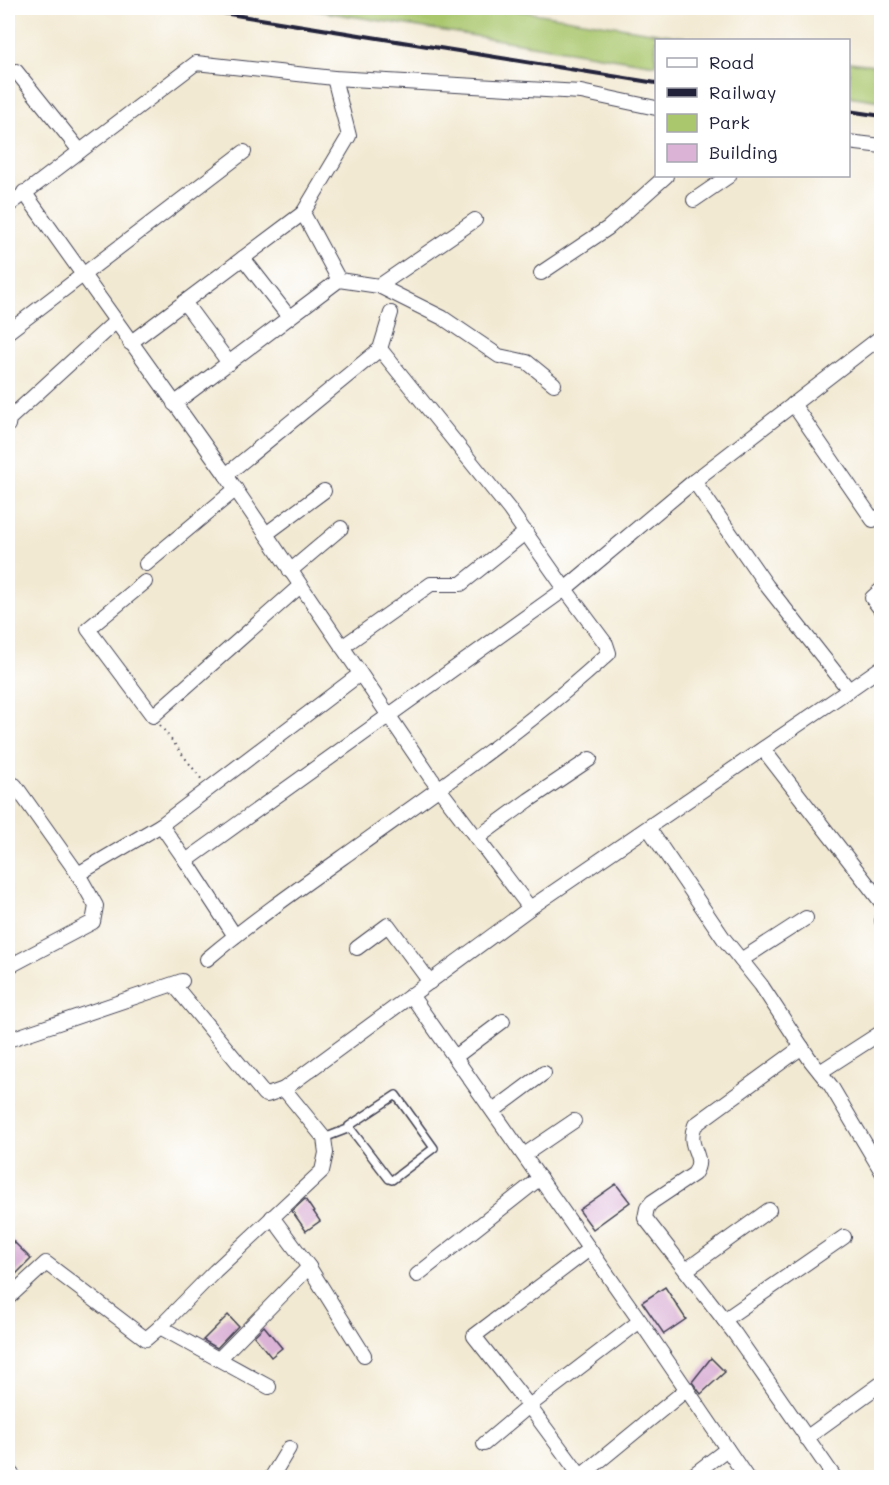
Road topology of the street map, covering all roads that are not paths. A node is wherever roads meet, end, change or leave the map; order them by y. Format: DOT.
graph roads {
  1 [pos="15,71"];
  2 [pos="334,78"];
  3 [pos="655,108"];
  4 [pos="850,142"];
  5 [pos="882,146"];
  6 [pos="80,151"];
  7 [pos="244,152"];
  8 [pos="665,177"];
  9 [pos="728,177"];
  10 [pos="24,192"];
  11 [pos="694,200"];
  12 [pos="8,206"];
  13 [pos="303,213"];
  14 [pos="475,220"];
  15 [pos="243,258"];
  16 [pos="541,273"];
  17 [pos="82,275"];
  18 [pos="339,280"];
  19 [pos="379,286"];
  20 [pos="184,303"];
  21 [pos="391,313"];
  22 [pos="289,317"];
  23 [pos="115,322"];
  24 [pos="8,332"];
  25 [pos="882,336"];
  26 [pos="130,343"];
  27 [pos="380,349"];
  28 [pos="229,363"];
  29 [pos="555,384"];
  30 [pos="174,404"];
  31 [pos="794,404"];
  32 [pos="8,425"];
  33 [pos="226,475"];
  34 [pos="694,481"];
  35 [pos="236,489"];
  36 [pos="324,491"];
  37 [pos="882,515"];
  38 [pos="341,528"];
  39 [pos="526,532"];
  40 [pos="266,534"];
  41 [pos="146,564"];
  42 [pos="290,571"];
  43 [pos="145,582"];
  44 [pos="300,586"];
  45 [pos="565,589"];
  46 [pos="882,589"];
  47 [pos="882,611"];
  48 [pos="342,647"];
  49 [pos="882,667"];
  50 [pos="360,674"];
  51 [pos="849,690"];
  52 [pos="388,715"];
  53 [pos="763,749"];
  54 [pos="590,759"];
  55 [pos="8,789"];
  56 [pos="439,789"];
  57 [pos="161,825"];
  58 [pos="649,829"];
  59 [pos="477,838"];
  60 [pos="186,861"];
  61 [pos="78,873"];
  62 [pos="882,903"];
  63 [pos="530,908"];
  64 [pos="807,918"];
  65 [pos="235,936"];
  66 [pos="357,948"];
  67 [pos="207,959"];
  68 [pos="741,960"];
  69 [pos="8,967"];
  70 [pos="429,982"];
  71 [pos="411,995"];
  72 [pos="503,1022"];
  73 [pos="882,1032"];
  74 [pos="8,1040"];
  75 [pos="802,1047"];
  76 [pos="454,1057"];
  77 [pos="820,1072"];
  78 [pos="544,1073"];
  79 [pos="284,1089"];
  80 [pos="493,1111"];
  81 [pos="574,1121"];
  82 [pos="350,1128"];
  83 [pos="324,1138"];
  84 [pos="524,1155"];
  85 [pos="882,1172"];
  86 [pos="540,1178"];
  87 [pos="769,1210"];
  88 [pos="272,1217"];
  89 [pos="844,1237"];
  90 [pos="588,1250"];
  91 [pos="309,1267"];
  92 [pos="687,1270"];
  93 [pos="417,1275"];
  94 [pos="8,1298"];
  95 [pos="724,1320"];
  96 [pos="640,1321"];
  97 [pos="160,1327"];
  98 [pos="364,1355"];
  99 [pos="219,1359"];
  100 [pos="882,1383"];
  101 [pos="269,1387"];
  102 [pos="687,1389"];
  103 [pos="529,1406"];
  104 [pos="806,1438"];
  105 [pos="484,1444"];
  106 [pos="289,1448"];
  107 [pos="727,1449"];
  108 [pos="8,1470"];
  109 [pos="582,1477"];
  110 [pos="15,1478"];
  111 [pos="271,1478"];
  112 [pos="689,1478"];
  113 [pos="747,1478"];
  114 [pos="835,1478"];
  1 -- 6 [label="street"];
  2 -- 3 [label="street"];
  2 -- 6 [label="street"];
  2 -- 13 [label="street"];
  4 -- 5 [label="street"];
  6 -- 10 [label="street"];
  7 -- 17 [label="street"];
  8 -- 16 [label="street"];
  9 -- 11 [label="street"];
  10 -- 12 [label="street"];
  10 -- 17 [label="street"];
  13 -- 15 [label="street"];
  13 -- 18 [label="street"];
  14 -- 19 [label="street"];
  15 -- 20 [label="street"];
  15 -- 22 [label="street"];
  17 -- 23 [label="street"];
  17 -- 24 [label="street"];
  18 -- 19 [label="street"];
  18 -- 22 [label="street"];
  19 -- 29 [label="street"];
  20 -- 26 [label="street"];
  20 -- 28 [label="street"];
  21 -- 27 [label="street"];
  22 -- 28 [label="street"];
  23 -- 26 [label="street"];
  23 -- 32 [label="street"];
  25 -- 31 [label="street"];
  26 -- 30 [label="street"];
  27 -- 33 [label="street"];
  27 -- 39 [label="street"];
  28 -- 30 [label="street"];
  30 -- 33 [label="street"];
  31 -- 34 [label="street"];
  31 -- 37 [label="street"];
  33 -- 35 [label="street"];
  34 -- 45 [label="street"];
  34 -- 51 [label="street"];
  35 -- 40 [label="street"];
  35 -- 41 [label="street"];
  36 -- 40 [label="street"];
  38 -- 42 [label="street"];
  39 -- 45 [label="street"];
  39 -- 48 [label="street"];
  40 -- 42 [label="street"];
  42 -- 44 [label="street"];
  43 -- 44 [label="street"];
  44 -- 48 [label="street"];
  45 -- 52 [label="street"];
  45 -- 56 [label="street"];
  46 -- 47 [label="street"];
  48 -- 50 [label="street"];
  49 -- 51 [label="street"];
  50 -- 52 [label="street"];
  50 -- 57 [label="street"];
  51 -- 53 [label="street"];
  52 -- 56 [label="street"];
  52 -- 60 [label="street"];
  53 -- 58 [label="street"];
  53 -- 62 [label="street"];
  54 -- 59 [label="street"];
  55 -- 61 [label="street"];
  56 -- 59 [label="street"];
  56 -- 65 [label="street"];
  57 -- 60 [label="street"];
  57 -- 61 [label="street"];
  58 -- 63 [label="street"];
  58 -- 68 [label="street"];
  59 -- 63 [label="street"];
  60 -- 65 [label="street"];
  61 -- 69 [label="street"];
  63 -- 70 [label="street"];
  64 -- 68 [label="street"];
  65 -- 67 [label="street"];
  66 -- 70 [label="street"];
  68 -- 75 [label="street"];
  70 -- 71 [label="street"];
  71 -- 76 [label="street"];
  71 -- 79 [label="street"];
  72 -- 76 [label="street"];
  73 -- 77 [label="street"];
  74 -- 79 [label="street"];
  75 -- 77 [label="street"];
  75 -- 92 [label="street"];
  76 -- 80 [label="street"];
  77 -- 85 [label="street"];
  78 -- 80 [label="street"];
  79 -- 83 [label="street"];
  80 -- 84 [label="street"];
  81 -- 84 [label="street"];
  82 -- 82 [label="lane"];
  82 -- 83 [label="lane"];
  83 -- 88 [label="street"];
  84 -- 86 [label="street"];
  86 -- 90 [label="street"];
  86 -- 93 [label="street"];
  87 -- 92 [label="street"];
  88 -- 91 [label="street"];
  88 -- 97 [label="street"];
  89 -- 95 [label="street"];
  90 -- 96 [label="street"];
  90 -- 103 [label="street"];
  91 -- 98 [label="street"];
  91 -- 99 [label="street"];
  92 -- 95 [label="street"];
  94 -- 97 [label="street"];
  95 -- 104 [label="street"];
  96 -- 102 [label="street"];
  96 -- 103 [label="street"];
  97 -- 99 [label="street"];
  99 -- 101 [label="street"];
  100 -- 104 [label="street"];
  102 -- 107 [label="street"];
  102 -- 109 [label="street"];
  103 -- 105 [label="street"];
  103 -- 109 [label="street"];
  104 -- 114 [label="street"];
  106 -- 111 [label="street"];
  107 -- 112 [label="street"];
  107 -- 113 [label="street"];
  108 -- 110 [label="street"];
}
